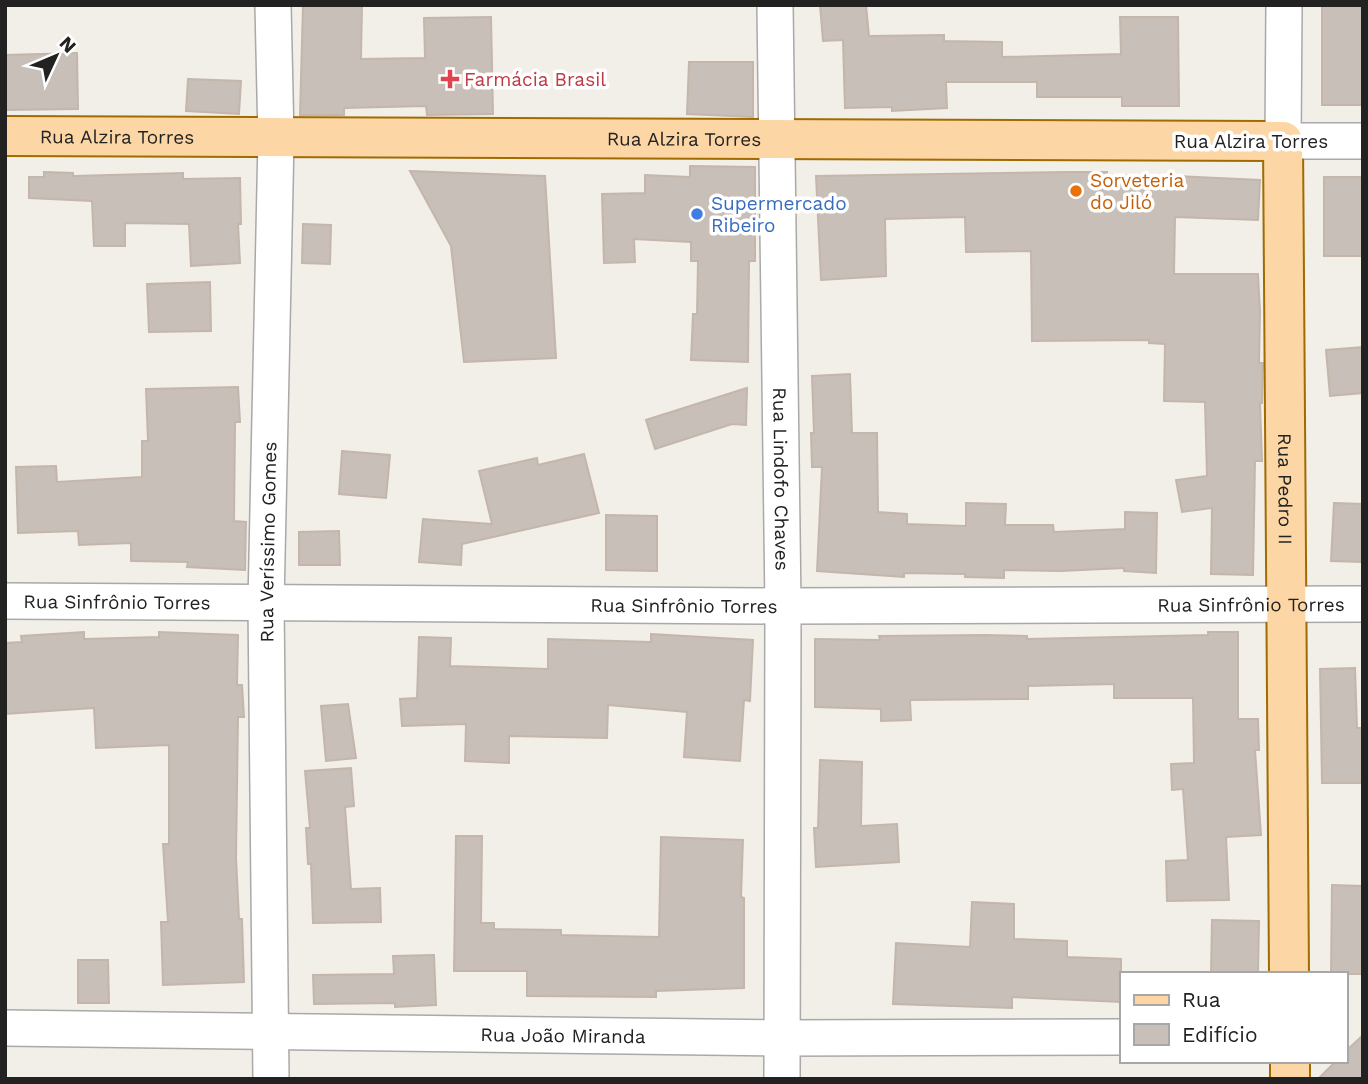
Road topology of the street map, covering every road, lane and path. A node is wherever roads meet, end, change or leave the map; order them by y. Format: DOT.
graph roads {
  1 [pos="273,5"];
  2 [pos="775,5"];
  3 [pos="1284,5"];
  4 [pos="5,136"];
  5 [pos="276,139"];
  6 [pos="775,140"];
  7 [pos="1283,141"];
  8 [pos="1363,141"];
  9 [pos="5,601"];
  10 [pos="266,603"];
  11 [pos="1363,604"];
  12 [pos="1288,605"];
  13 [pos="783,606"];
  14 [pos="1289,972"];
  15 [pos="5,1028"];
  16 [pos="271,1031"];
  17 [pos="1120,1037"];
  18 [pos="783,1038"];
  19 [pos="271,1079"];
  20 [pos="782,1079"];
  1 -- 5 [label="street, Rua Veríssimo Gomes"];
  2 -- 6 [label="street, Rua Lindofo Chaves"];
  3 -- 7 [label="street, Rua Pedro II"];
  4 -- 5 [label="main road, Rua Alzira Torres"];
  5 -- 6 [label="main road, Rua Alzira Torres"];
  5 -- 10 [label="street, Rua Veríssimo Gomes"];
  6 -- 7 [label="main road, Rua Alzira Torres"];
  6 -- 13 [label="street, Rua Lindofo Chaves"];
  7 -- 8 [label="street, Rua Alzira Torres"];
  7 -- 12 [label="main road, Rua Pedro II"];
  9 -- 10 [label="street, Rua Sinfrônio Torres"];
  10 -- 13 [label="street, Rua Sinfrônio Torres"];
  10 -- 16 [label="street, Rua Veríssimo Gomes"];
  11 -- 12 [label="street, Rua Sinfrônio Torres"];
  12 -- 13 [label="street, Rua Sinfrônio Torres"];
  12 -- 14 [label="main road, Rua Pedro II"];
  13 -- 18 [label="street, Rua Lindofo Chaves"];
  15 -- 16 [label="street, Rua João Miranda"];
  16 -- 18 [label="street, Rua João Miranda"];
  16 -- 19 [label="street, Rua Veríssimo Gomes"];
  17 -- 18 [label="street, Rua João Miranda"];
  18 -- 20 [label="street, Rua Lindofo Chaves"];
}
